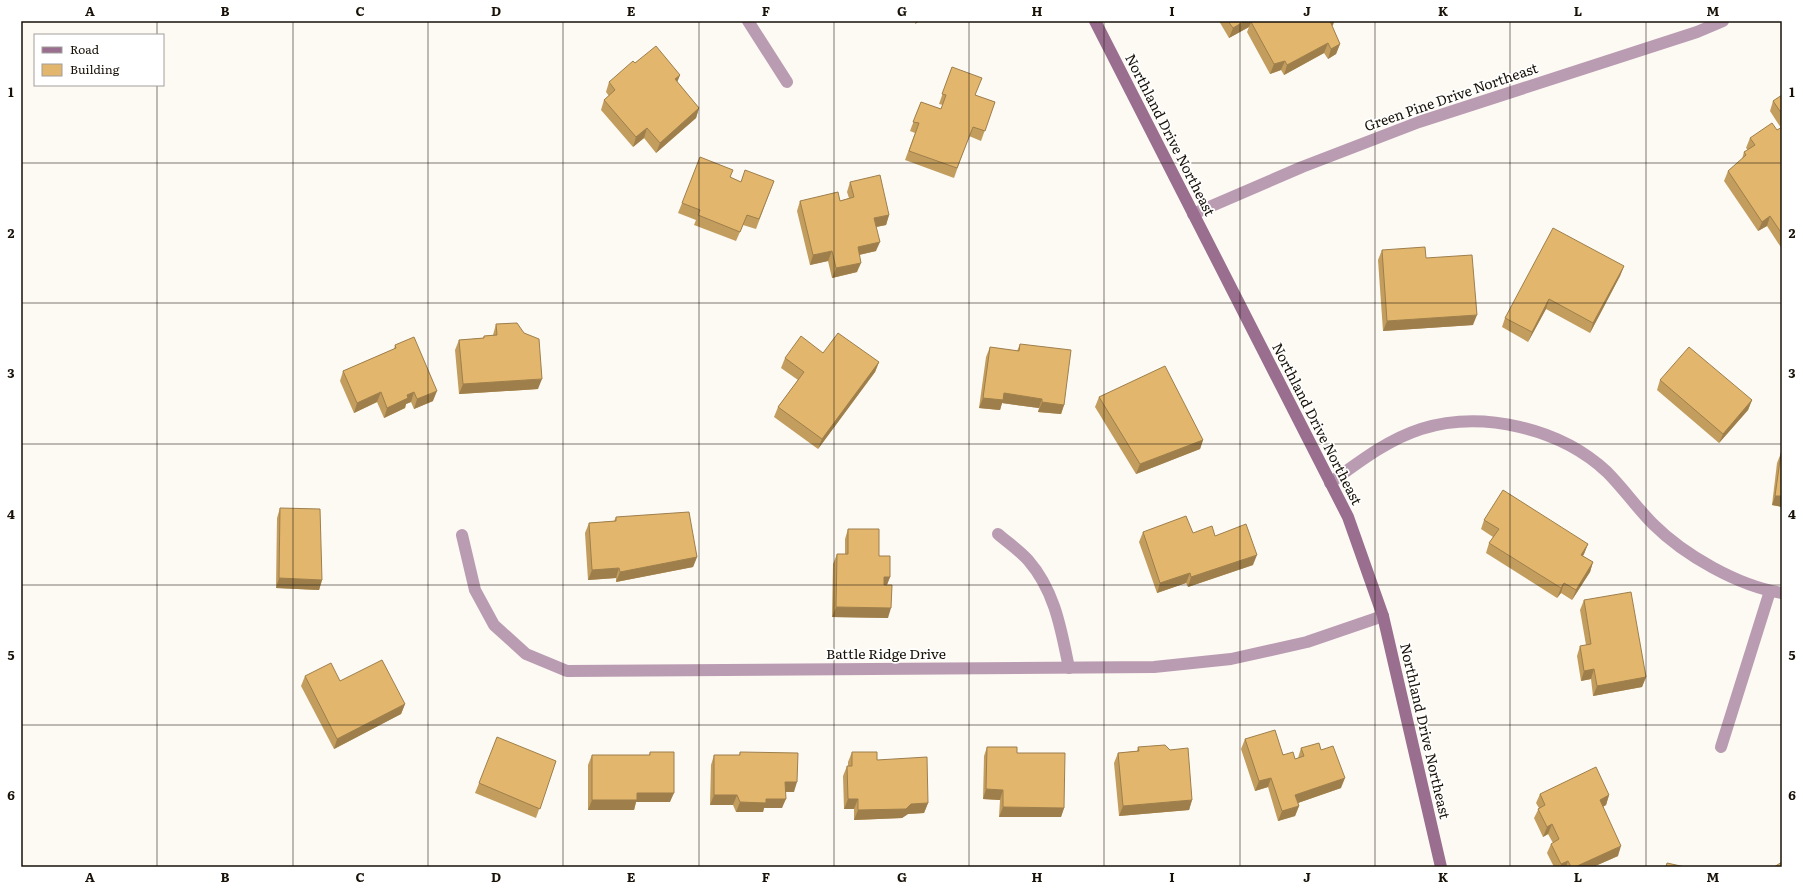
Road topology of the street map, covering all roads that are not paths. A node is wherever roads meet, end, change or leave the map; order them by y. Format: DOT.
graph roads {
  1 [pos="748,21"];
  2 [pos="1095,21"];
  3 [pos="1723,21"];
  4 [pos="787,82"];
  5 [pos="1193,214"];
  6 [pos="1330,483"];
  7 [pos="998,534"];
  8 [pos="462,535"];
  9 [pos="1770,591"];
  10 [pos="1782,593"];
  11 [pos="1383,616"];
  12 [pos="1069,668"];
  13 [pos="1721,747"];
  14 [pos="1441,867"];
  1 -- 4 [label="street"];
  2 -- 5 [label="street, Northland Drive Northeast"];
  3 -- 5 [label="street, Green Pine Drive Northeast"];
  5 -- 6 [label="street, Northland Drive Northeast"];
  6 -- 9 [label="street"];
  6 -- 11 [label="street, Northland Drive Northeast"];
  7 -- 12 [label="street"];
  8 -- 12 [label="street, Battle Ridge Drive"];
  9 -- 10 [label="street"];
  9 -- 13 [label="street"];
  11 -- 12 [label="street, Battle Ridge Drive"];
  11 -- 14 [label="street, Northland Drive Northeast"];
}
